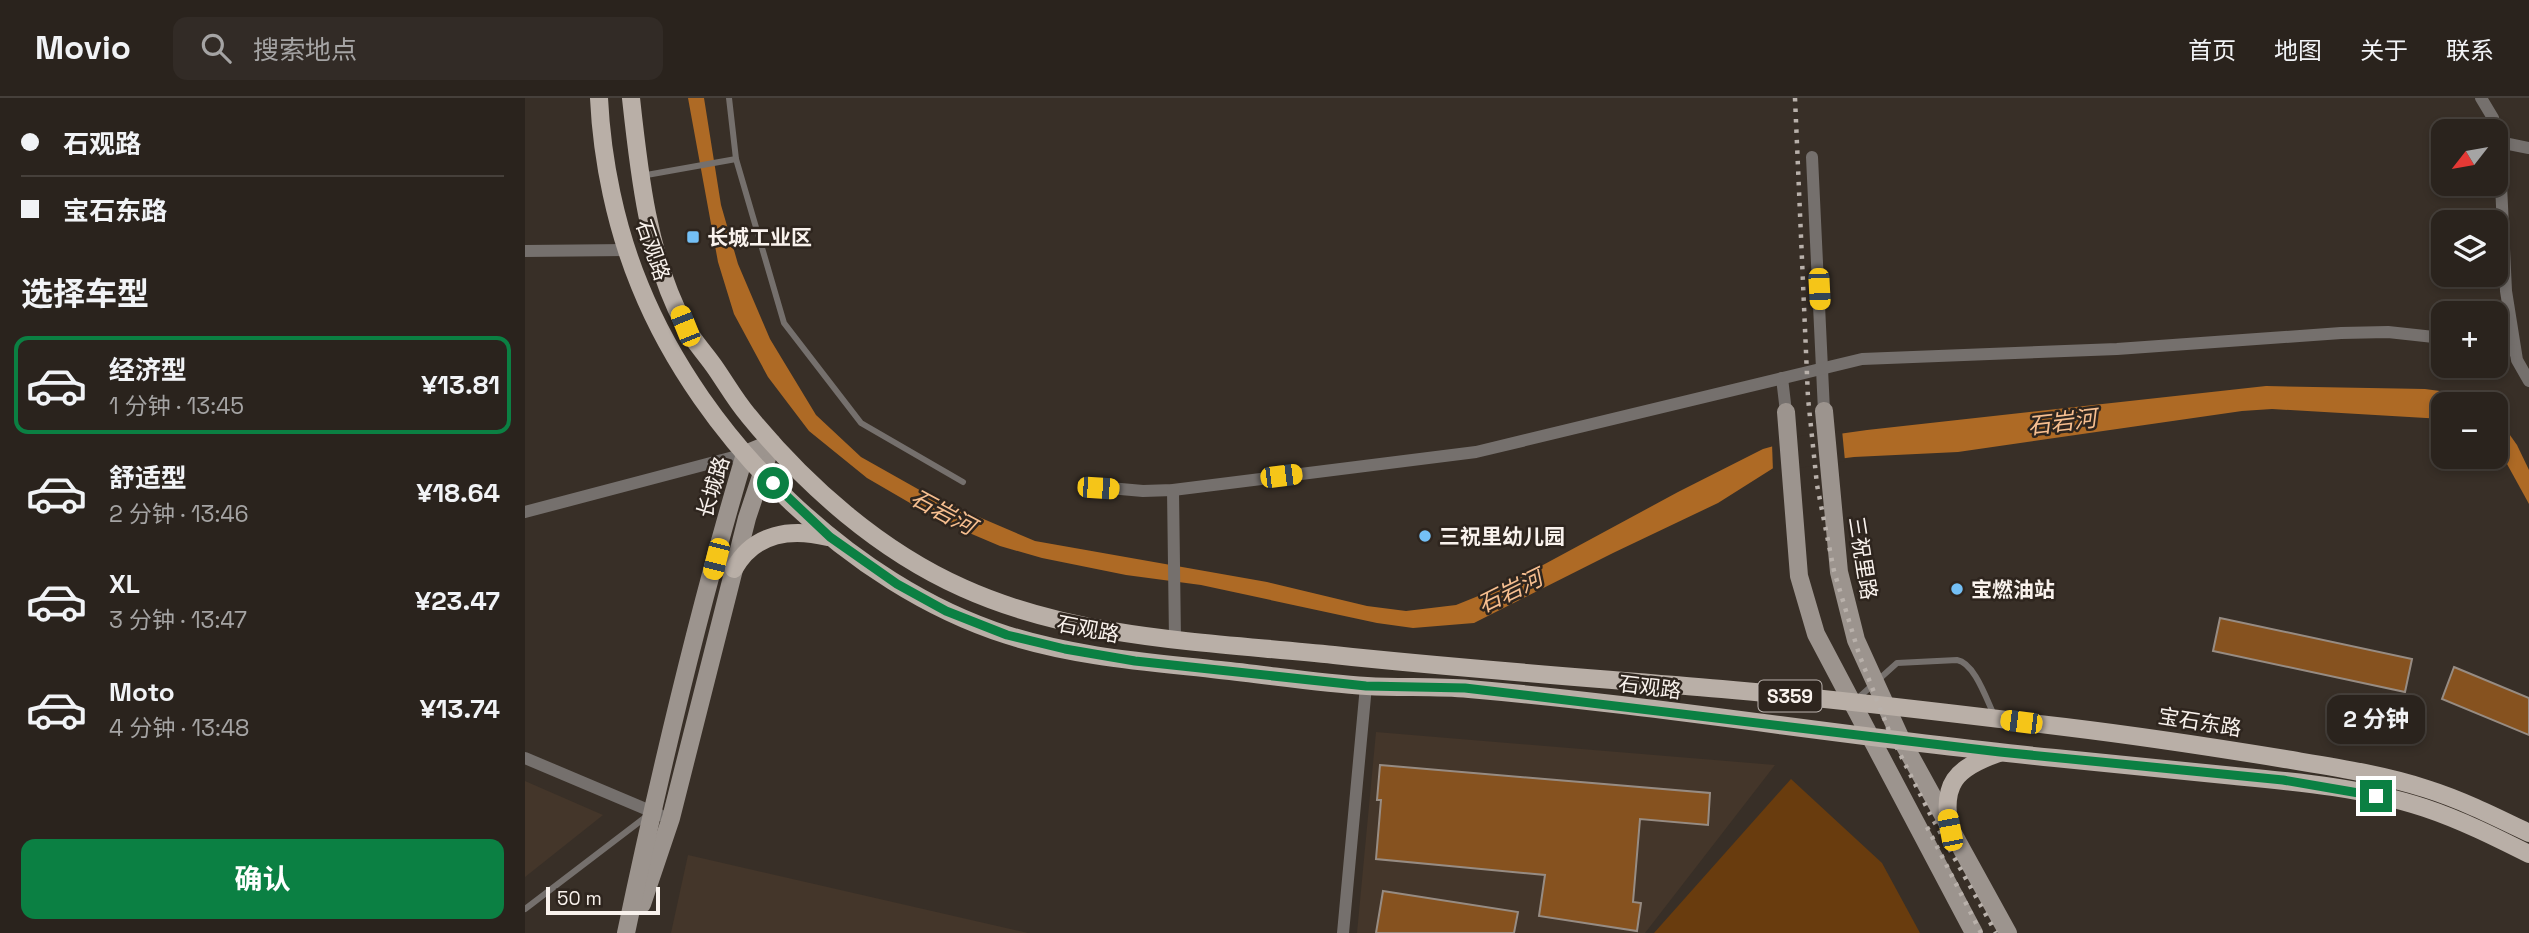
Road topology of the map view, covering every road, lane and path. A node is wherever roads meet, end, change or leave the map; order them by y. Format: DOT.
graph roads {
  1 [pos="599,98"];
  2 [pos="631,98"];
  3 [pos="729,98"];
  4 [pos="2481,98"];
  5 [pos="2493,119"];
  6 [pos="2508,144"];
  7 [pos="2529,148"];
  8 [pos="1812,157"];
  9 [pos="736,159"];
  10 [pos="639,176"];
  11 [pos="2502,196"];
  12 [pos="627,250"];
  13 [pos="525,251"];
  14 [pos="2431,337"];
  15 [pos="2508,350"];
  16 [pos="2515,351"];
  17 [pos="1822,368"];
  18 [pos="1782,378"];
  19 [pos="2529,381"];
  20 [pos="1825,416"];
  21 [pos="1786,420"];
  22 [pos="772,443"];
  23 [pos="745,454"];
  24 [pos="762,472"];
  25 [pos="964,482"];
  26 [pos="1098,488"];
  27 [pos="1173,489"];
  28 [pos="525,512"];
  29 [pos="830,537"];
  30 [pos="734,569"];
  31 [pos="1175,639"];
  32 [pos="1875,683"];
  33 [pos="1366,686"];
  34 [pos="1854,703"];
  35 [pos="1885,706"];
  36 [pos="1996,718"];
  37 [pos="1872,736"];
  38 [pos="1901,739"];
  39 [pos="2000,752"];
  40 [pos="525,758"];
  41 [pos="652,813"];
  42 [pos="671,818"];
  43 [pos="1950,830"];
  44 [pos="2529,833"];
  45 [pos="2529,854"];
  46 [pos="525,909"];
  47 [pos="626,933"];
  48 [pos="632,933"];
  49 [pos="1343,933"];
  50 [pos="1974,933"];
  51 [pos="2008,933"];
  1 -- 12 [label="main road, 石观路 / S359"];
  2 -- 10 [label="main road, 石观路"];
  3 -- 9 [label="lane"];
  4 -- 5 [label="street"];
  6 -- 7 [label="street"];
  8 -- 17 [label="street"];
  9 -- 10 [label="lane"];
  9 -- 25 [label="lane"];
  10 -- 22 [label="main road, 石观路"];
  11 -- 16 [label="street"];
  12 -- 13 [label="street"];
  12 -- 23 [label="main road, 石观路 / S359"];
  14 -- 17 [label="street"];
  15 -- 16 [label="street"];
  16 -- 19 [label="street"];
  17 -- 18 [label="street"];
  17 -- 20 [label="street"];
  18 -- 21 [label="street"];
  18 -- 27 [label="street"];
  20 -- 32 [label="street, 三祝里路"];
  21 -- 34 [label="street"];
  22 -- 23 [label="street, 长城路"];
  22 -- 24 [label="street, 长城路"];
  22 -- 31 [label="main road, 石观路"];
  23 -- 24 [label="main road, 石观路 / S359"];
  23 -- 28 [label="street"];
  23 -- 41 [label="street, 长城路"];
  24 -- 29 [label="main road, 石观路 / S359"];
  24 -- 30 [label="street, 长城路"];
  26 -- 27 [label="street"];
  27 -- 31 [label="street"];
  29 -- 30 [label="main road"];
  29 -- 33 [label="main road, 石观路 / S359"];
  30 -- 42 [label="street, 长城路"];
  31 -- 34 [label="main road, 石观路 / S359"];
  32 -- 34 [label="lane"];
  32 -- 35 [label="street, 三祝里路"];
  32 -- 36 [label="lane"];
  33 -- 37 [label="main road, 石观路 / S359"];
  33 -- 49 [label="street"];
  34 -- 35 [label="main road, 宝石东路 / S359"];
  34 -- 37 [label="street"];
  35 -- 36 [label="main road, 宝石东路 / S359"];
  35 -- 38 [label="street, 三祝里路"];
  36 -- 44 [label="main road, 宝石东路 / S359"];
  37 -- 38 [label="main road, S359"];
  37 -- 50 [label="street"];
  38 -- 39 [label="main road, S359"];
  38 -- 43 [label="street, 三祝里路"];
  39 -- 43 [label="main road"];
  39 -- 45 [label="main road, S359"];
  40 -- 41 [label="street"];
  41 -- 42 [label="street"];
  41 -- 46 [label="lane"];
  41 -- 47 [label="street, 长城路"];
  42 -- 48 [label="street, 长城路"];
  43 -- 51 [label="street, 三祝里路"];
}
